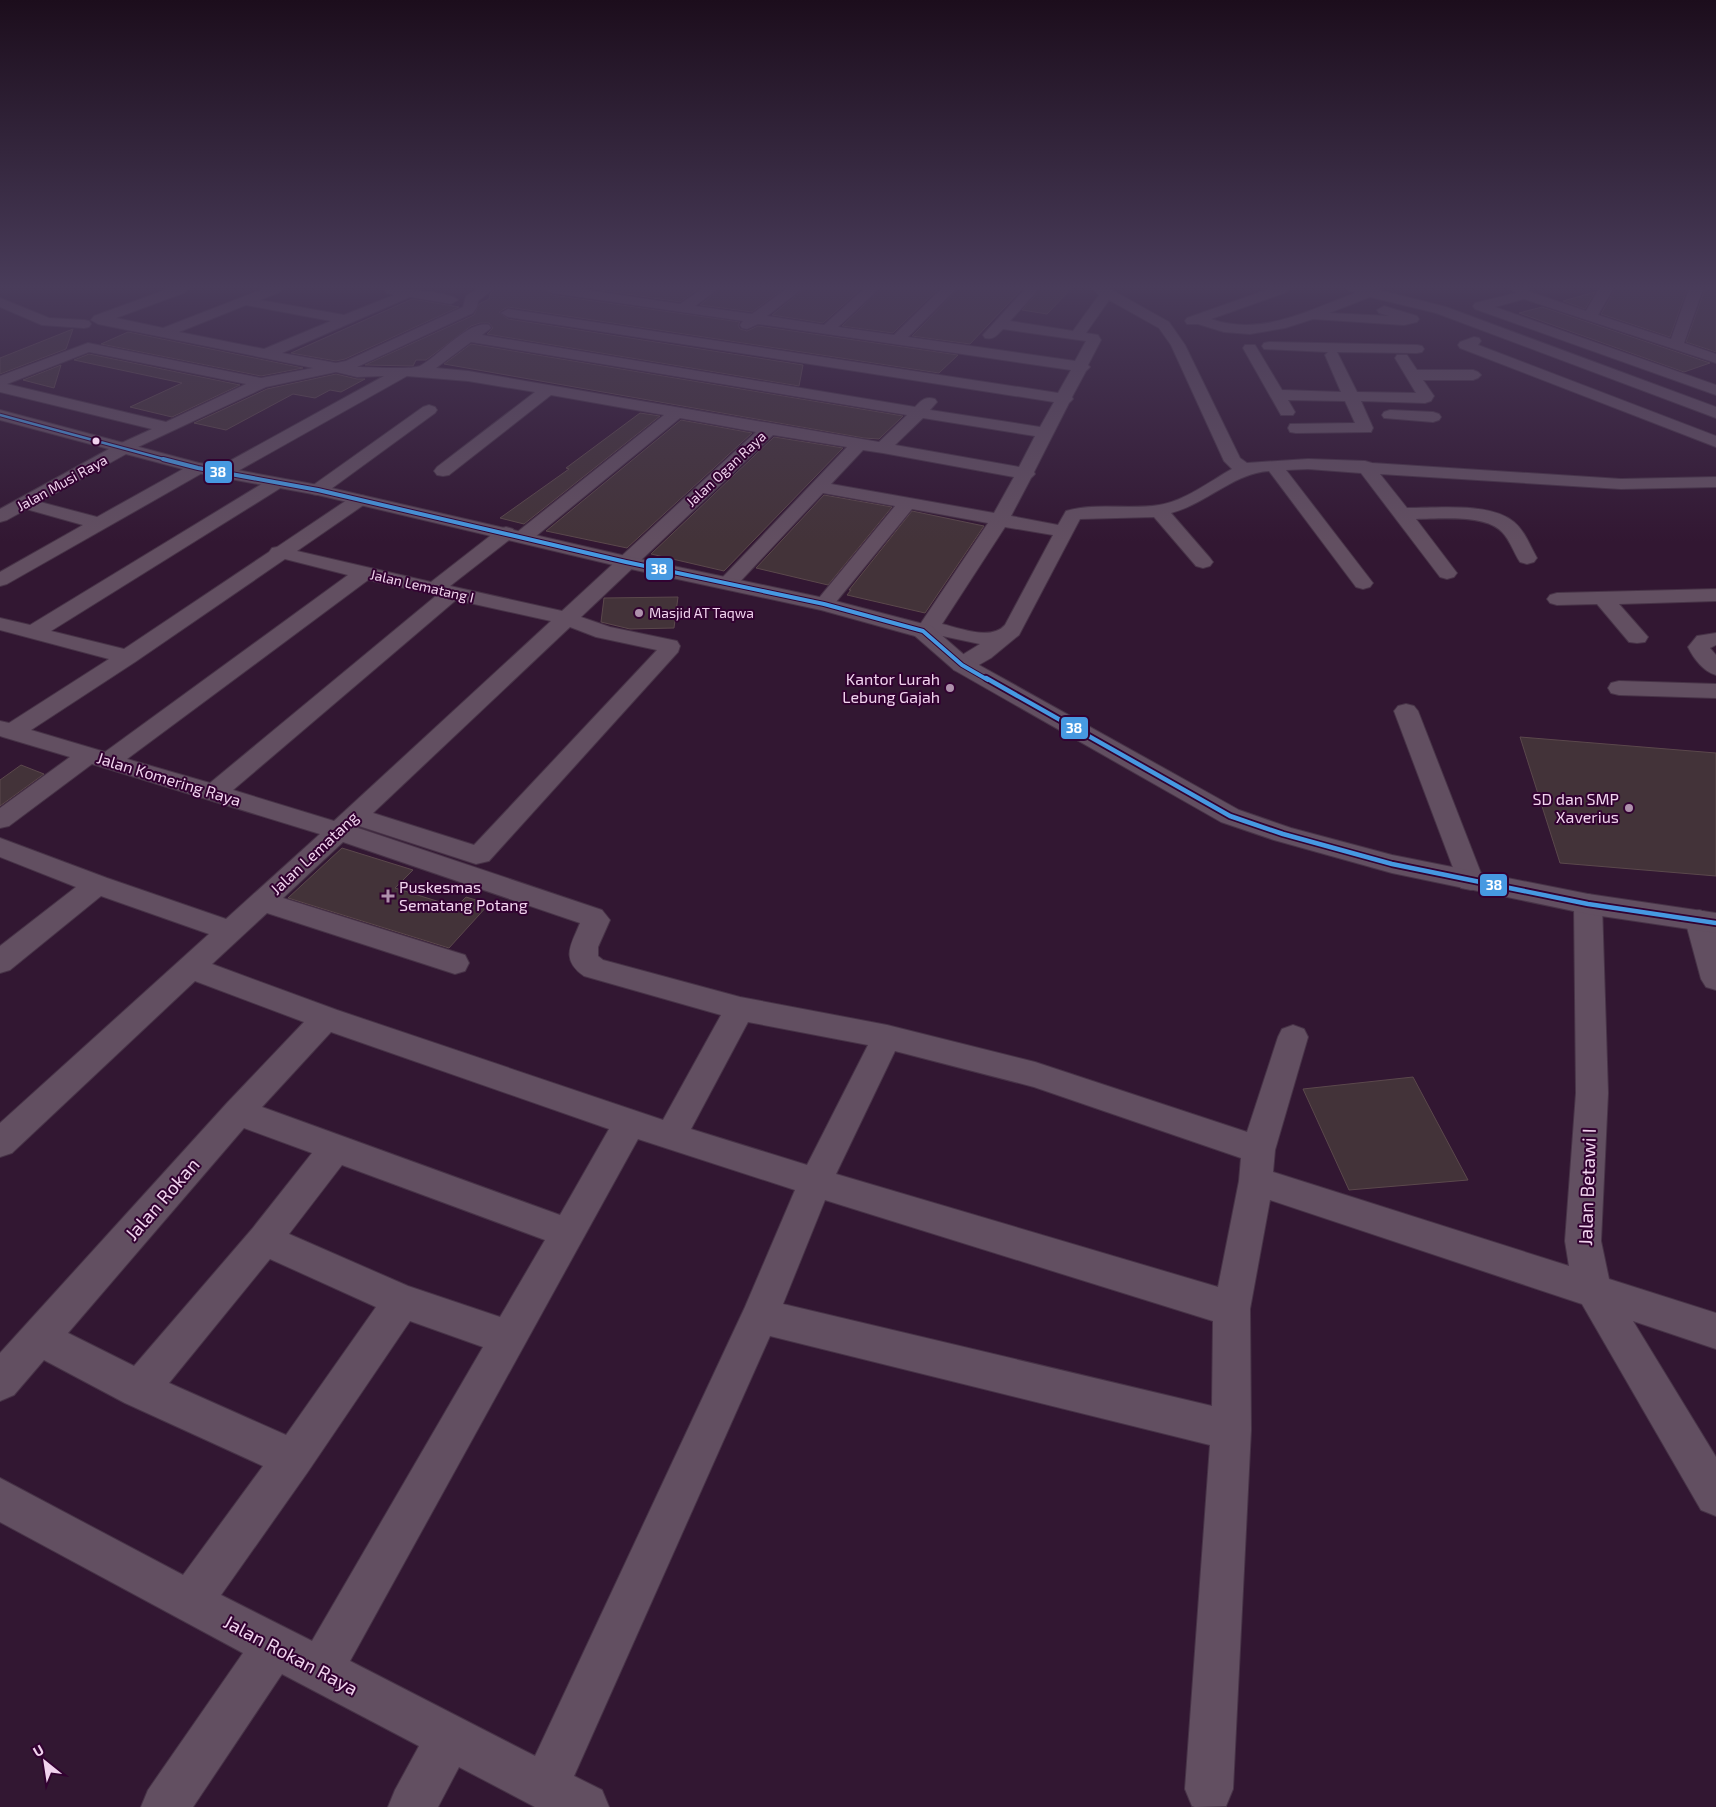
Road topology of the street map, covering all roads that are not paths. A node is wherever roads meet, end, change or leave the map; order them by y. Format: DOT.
graph roads {
  1 [pos="20,373"];
  2 [pos="215,373"];
  3 [pos="312,373"];
  4 [pos="401,373"];
  5 [pos="443,373"];
  6 [pos="684,373"];
  7 [pos="686,373"];
  8 [pos="897,373"];
  9 [pos="955,373"];
  10 [pos="1079,373"];
  11 [pos="1191,373"];
  12 [pos="1266,373"];
  13 [pos="1344,373"];
  14 [pos="1538,373"];
  15 [pos="1610,373"];
  16 [pos="1669,373"];
  17 [pos="1413,375"];
  18 [pos="1473,375"];
  19 [pos="0,381"];
  20 [pos="947,381"];
  21 [pos="261,383"];
  22 [pos="669,384"];
  23 [pos="0,387"];
  24 [pos="548,390"];
  25 [pos="1716,390"];
  26 [pos="655,395"];
  27 [pos="1279,395"];
  28 [pos="1350,397"];
  29 [pos="1065,398"];
  30 [pos="641,407"];
  31 [pos="429,410"];
  32 [pos="919,412"];
  33 [pos="677,413"];
  34 [pos="1716,413"];
  35 [pos="0,414"];
  36 [pos="1359,414"];
  37 [pos="1433,417"];
  38 [pos="166,427"];
  39 [pos="769,429"];
  40 [pos="1047,433"];
  41 [pos="1716,442"];
  42 [pos="859,444"];
  43 [pos="1306,446"];
  44 [pos="883,448"];
  45 [pos="124,449"];
  46 [pos="1274,466"];
  47 [pos="1365,466"];
  48 [pos="198,468"];
  49 [pos="1244,469"];
  50 [pos="443,471"];
  51 [pos="223,472"];
  52 [pos="1026,474"];
  53 [pos="1715,481"];
  54 [pos="276,483"];
  55 [pos="820,487"];
  56 [pos="318,490"];
  57 [pos="359,500"];
  58 [pos="25,503"];
  59 [pos="908,503"];
  60 [pos="1159,511"];
  61 [pos="1402,514"];
  62 [pos="0,516"];
  63 [pos="1000,520"];
  64 [pos="100,524"];
  65 [pos="1065,532"];
  66 [pos="515,535"];
  67 [pos="280,552"];
  68 [pos="1527,558"];
  69 [pos="626,562"];
  70 [pos="1203,562"];
  71 [pos="364,573"];
  72 [pos="1447,573"];
  73 [pos="0,580"];
  74 [pos="728,583"];
  75 [pos="1363,583"];
  76 [pos="443,591"];
  77 [pos="1716,595"];
  78 [pos="1602,597"];
  79 [pos="1557,599"];
  80 [pos="824,604"];
  81 [pos="564,618"];
  82 [pos="0,624"];
  83 [pos="926,629"];
  84 [pos="32,633"];
  85 [pos="999,638"];
  86 [pos="1638,638"];
  87 [pos="1716,639"];
  88 [pos="126,657"];
  89 [pos="962,665"];
  90 [pos="1716,668"];
  91 [pos="1620,688"];
  92 [pos="1716,691"];
  93 [pos="1406,710"];
  94 [pos="5,730"];
  95 [pos="99,758"];
  96 [pos="214,793"];
  97 [pos="0,820"];
  98 [pos="347,824"];
  99 [pos="1,848"];
  100 [pos="434,852"];
  101 [pos="1471,880"];
  102 [pos="97,885"];
  103 [pos="262,901"];
  104 [pos="1588,904"];
  105 [pos="1707,921"];
  106 [pos="230,931"];
  107 [pos="0,962"];
  108 [pos="455,962"];
  109 [pos="191,968"];
  110 [pos="1716,979"];
  111 [pos="740,1008"];
  112 [pos="326,1018"];
  113 [pos="1294,1036"];
  114 [pos="887,1037"];
  115 [pos="238,1112"];
  116 [pos="630,1123"];
  117 [pos="671,1135"];
  118 [pos="0,1143"];
  119 [pos="336,1148"];
  120 [pos="1257,1165"];
  121 [pos="815,1182"];
  122 [pos="568,1232"];
  123 [pos="264,1240"];
  124 [pos="1595,1293"];
  125 [pos="402,1301"];
  126 [pos="1232,1309"];
  127 [pos="760,1316"];
  128 [pos="1716,1331"];
  129 [pos="40,1338"];
  130 [pos="508,1338"];
  131 [pos="0,1382"];
  132 [pos="140,1390"];
  133 [pos="1231,1430"];
  134 [pos="293,1459"];
  135 [pos="1716,1494"];
  136 [pos="0,1498"];
  137 [pos="190,1602"];
  138 [pos="275,1645"];
  139 [pos="320,1671"];
  140 [pos="450,1737"];
  141 [pos="1209,1789"];
  142 [pos="565,1796"];
  143 [pos="165,1807"];
  144 [pos="412,1807"];
  1 -- 19 [label="street"];
  2 -- 21 [label="street"];
  3 -- 21 [label="street"];
  4 -- 51 [label="street"];
  5 -- 24 [label="street, Jalan Ogan Raya"];
  6 -- 22 [label="street"];
  7 -- 32 [label="street"];
  8 -- 20 [label="street"];
  9 -- 20 [label="street"];
  10 -- 29 [label="street"];
  11 -- 49 [label="street"];
  12 -- 27 [label="street"];
  13 -- 28 [label="street"];
  14 -- 41 [label="street"];
  15 -- 34 [label="street"];
  16 -- 25 [label="street"];
  17 -- 18 [label="street"];
  17 -- 28 [label="street"];
  20 -- 29 [label="street"];
  20 -- 32 [label="street"];
  21 -- 38 [label="street, Jalan Musi Raya"];
  23 -- 38 [label="street"];
  24 -- 30 [label="street, Jalan Ogan Raya"];
  24 -- 50 [label="street"];
  26 -- 30 [label="street"];
  27 -- 28 [label="street"];
  27 -- 43 [label="street"];
  28 -- 36 [label="street"];
  29 -- 40 [label="street"];
  30 -- 33 [label="street, Jalan Ogan Raya"];
  31 -- 56 [label="street"];
  32 -- 40 [label="street"];
  32 -- 44 [label="street"];
  33 -- 39 [label="street, Jalan Ogan Raya"];
  33 -- 66 [label="street"];
  35 -- 45 [label="street"];
  36 -- 37 [label="street"];
  36 -- 43 [label="street"];
  38 -- 45 [label="street, Jalan Musi Raya"];
  39 -- 42 [label="street"];
  39 -- 69 [label="street, Jalan Ogan Raya"];
  40 -- 52 [label="street"];
  42 -- 44 [label="street"];
  42 -- 55 [label="street"];
  43 -- 46 [label="street"];
  43 -- 47 [label="street"];
  44 -- 52 [label="street"];
  45 -- 48 [label="street"];
  45 -- 58 [label="street, Jalan Musi Raya"];
  46 -- 49 [label="street"];
  46 -- 75 [label="street"];
  47 -- 53 [label="street"];
  47 -- 61 [label="street"];
  48 -- 51 [label="street"];
  48 -- 64 [label="street"];
  49 -- 60 [label="street"];
  51 -- 54 [label="street"];
  52 -- 63 [label="street"];
  54 -- 56 [label="street"];
  54 -- 84 [label="street"];
  55 -- 59 [label="street"];
  55 -- 74 [label="street"];
  56 -- 57 [label="street"];
  57 -- 66 [label="street"];
  57 -- 67 [label="street"];
  58 -- 62 [label="street, Jalan Musi Raya"];
  58 -- 64 [label="street"];
  59 -- 63 [label="street"];
  59 -- 80 [label="street"];
  60 -- 65 [label="street"];
  60 -- 70 [label="street"];
  61 -- 68 [label="street"];
  61 -- 72 [label="street"];
  63 -- 65 [label="street"];
  63 -- 83 [label="street"];
  64 -- 73 [label="street"];
  65 -- 85 [label="street"];
  66 -- 69 [label="street"];
  66 -- 76 [label="street"];
  67 -- 71 [label="street, Jalan Lematang I"];
  67 -- 88 [label="street"];
  69 -- 74 [label="street"];
  69 -- 81 [label="street, Jalan Lematang"];
  71 -- 76 [label="street, Jalan Lematang I"];
  71 -- 95 [label="street"];
  74 -- 80 [label="street"];
  76 -- 81 [label="street, Jalan Lematang I"];
  76 -- 96 [label="street"];
  77 -- 78 [label="street"];
  78 -- 79 [label="street"];
  78 -- 86 [label="street"];
  80 -- 83 [label="street"];
  81 -- 98 [label="street, Jalan Lematang"];
  81 -- 100 [label="street, Jalan Lematang I"];
  82 -- 84 [label="street"];
  83 -- 85 [label="street"];
  83 -- 89 [label="street"];
  84 -- 88 [label="street"];
  85 -- 89 [label="street"];
  87 -- 90 [label="street"];
  88 -- 94 [label="street"];
  89 -- 101 [label="street"];
  91 -- 92 [label="street"];
  93 -- 101 [label="street"];
  94 -- 95 [label="street, Jalan Komering Raya"];
  95 -- 96 [label="street, Jalan Komering Raya"];
  95 -- 97 [label="street"];
  96 -- 98 [label="street, Jalan Komering Raya"];
  98 -- 100 [label="street, Jalan Komering Raya"];
  98 -- 103 [label="street, Jalan Lematang"];
  99 -- 102 [label="street"];
  100 -- 111 [label="street"];
  101 -- 104 [label="street"];
  102 -- 106 [label="street"];
  102 -- 107 [label="street"];
  103 -- 106 [label="street, Jalan Lematang"];
  103 -- 108 [label="street"];
  104 -- 105 [label="street"];
  104 -- 124 [label="street, Jalan Betawi I"];
  105 -- 110 [label="street"];
  106 -- 109 [label="street, Jalan Lematang"];
  109 -- 112 [label="street"];
  109 -- 118 [label="street, Jalan Lematang"];
  111 -- 114 [label="street"];
  111 -- 117 [label="street"];
  112 -- 115 [label="street, Jalan Rokan"];
  112 -- 116 [label="street"];
  113 -- 120 [label="street"];
  114 -- 120 [label="street"];
  114 -- 121 [label="street"];
  115 -- 119 [label="street"];
  115 -- 129 [label="street, Jalan Rokan"];
  116 -- 117 [label="street"];
  116 -- 122 [label="street"];
  117 -- 121 [label="street"];
  119 -- 122 [label="street"];
  119 -- 123 [label="street"];
  120 -- 124 [label="street"];
  120 -- 126 [label="street"];
  121 -- 126 [label="street"];
  121 -- 127 [label="street"];
  122 -- 130 [label="street"];
  123 -- 125 [label="street"];
  123 -- 132 [label="street"];
  124 -- 128 [label="street"];
  124 -- 135 [label="street, Jalan Betawi I"];
  125 -- 130 [label="street"];
  125 -- 134 [label="street"];
  126 -- 133 [label="street"];
  127 -- 133 [label="street"];
  127 -- 142 [label="street"];
  129 -- 131 [label="street, Jalan Rokan"];
  129 -- 132 [label="street"];
  130 -- 139 [label="street"];
  132 -- 134 [label="street"];
  133 -- 141 [label="street"];
  134 -- 137 [label="street"];
  136 -- 137 [label="street, Jalan Rokan Raya"];
  137 -- 138 [label="street, Jalan Rokan Raya"];
  138 -- 139 [label="street, Jalan Rokan Raya"];
  138 -- 143 [label="street"];
  139 -- 140 [label="street, Jalan Rokan Raya"];
  140 -- 142 [label="street, Jalan Rokan Raya"];
  140 -- 144 [label="street"];
}
